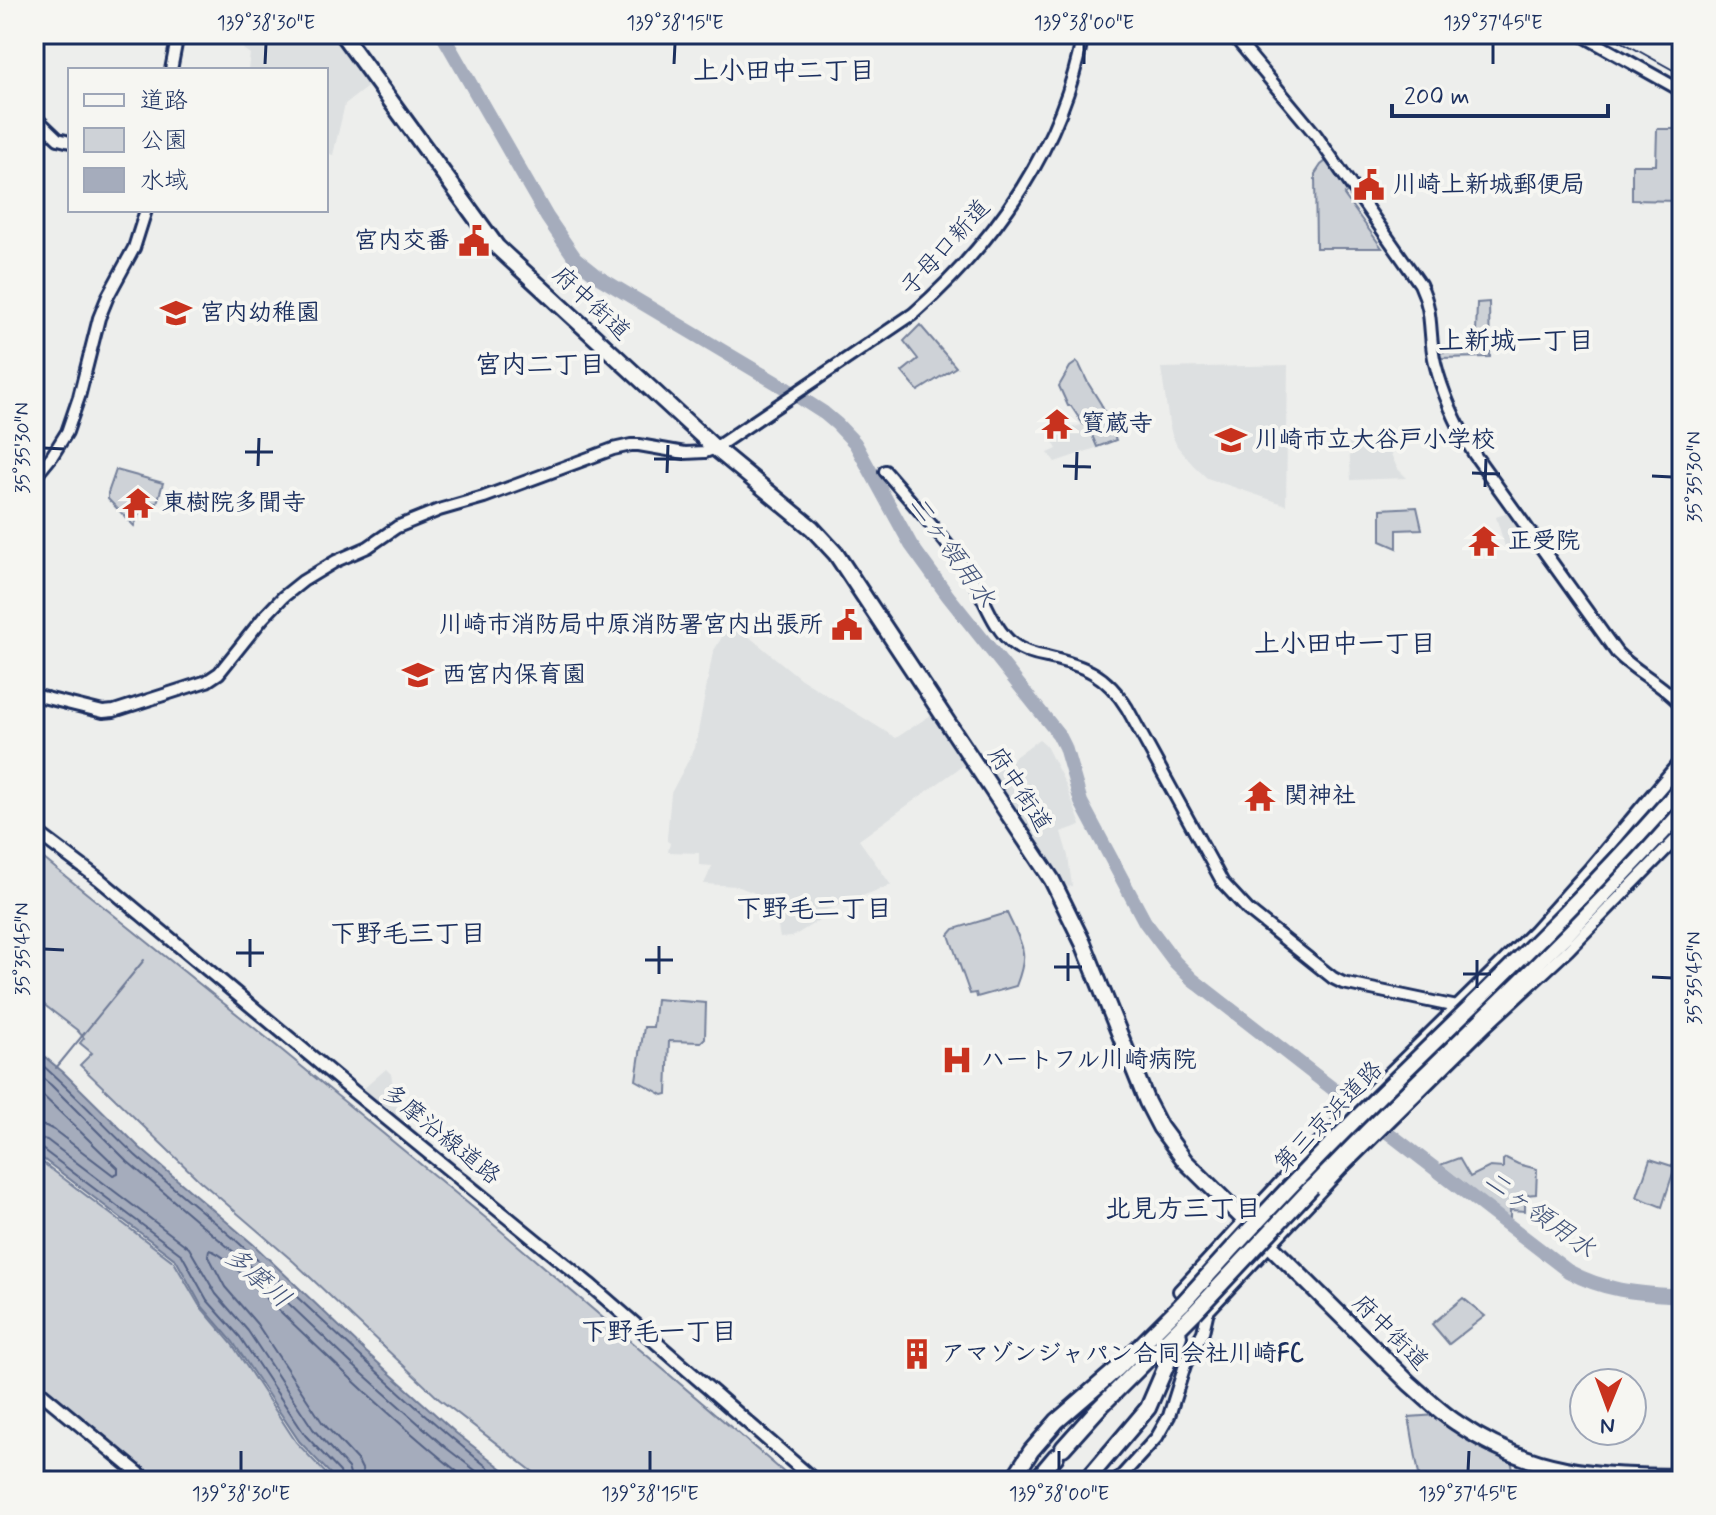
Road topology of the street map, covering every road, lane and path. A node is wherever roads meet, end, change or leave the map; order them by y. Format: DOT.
graph roads {
  1 [pos="178,34"];
  2 [pos="342,34"];
  3 [pos="1083,34"];
  4 [pos="1232,34"];
  5 [pos="1580,34"];
  6 [pos="171,68"];
  7 [pos="1682,91"];
  8 [pos="34,116"];
  9 [pos="68,142"];
  10 [pos="145,212"];
  11 [pos="715,448"];
  12 [pos="885,471"];
  13 [pos="34,478"];
  14 [pos="34,695"];
  15 [pos="1682,706"];
  16 [pos="1682,759"];
  17 [pos="1682,767"];
  18 [pos="1682,788"];
  19 [pos="1682,805"];
  20 [pos="1682,812"];
  21 [pos="1682,826"];
  22 [pos="34,830"];
  23 [pos="1682,833"];
  24 [pos="1623,852"];
  25 [pos="1568,933"];
  26 [pos="1457,1007"];
  27 [pos="1244,1221"];
  28 [pos="1262,1238"];
  29 [pos="1195,1306"];
  30 [pos="1184,1325"];
  31 [pos="34,1387"];
  32 [pos="1092,1474"];
  33 [pos="1682,1477"];
  34 [pos="148,1481"];
  35 [pos="815,1481"];
  36 [pos="1012,1481"];
  37 [pos="1035,1481"];
  38 [pos="1117,1481"];
  1 -- 6 [label="street"];
  2 -- 11 [label="highway, 府中街道"];
  3 -- 11 [label="street, 子母口新道"];
  4 -- 15 [label="street"];
  5 -- 7 [label="street"];
  8 -- 9 [label="street"];
  10 -- 13 [label="street"];
  11 -- 14 [label="street"];
  11 -- 27 [label="highway, 府中街道"];
  12 -- 26 [label="street"];
  16 -- 26 [label="street"];
  17 -- 24 [label="highway, bridge"];
  18 -- 24 [label="highway, 第三京浜道路, bridge"];
  18 -- 28 [label="street"];
  19 -- 28 [label="street"];
  20 -- 25 [label="highway, 第三京浜道路"];
  21 -- 25 [label="highway"];
  22 -- 35 [label="main road, 多摩沿線道路"];
  23 -- 28 [label="street"];
  24 -- 29 [label="highway, 第三京浜道路, bridge"];
  25 -- 29 [label="highway, 第三京浜道路, bridge"];
  26 -- 27 [label="street"];
  27 -- 28 [label="highway, 府中街道"];
  27 -- 29 [label="street"];
  28 -- 29 [label="street"];
  28 -- 29 [label="street"];
  28 -- 33 [label="highway, 府中街道"];
  29 -- 30 [label="highway, 第三京浜道路"];
  29 -- 36 [label="highway, 第三京浜道路"];
  29 -- 38 [label="street"];
  30 -- 32 [label="highway"];
  30 -- 37 [label="highway, 第三京浜道路"];
  31 -- 34 [label="main road"];
}
